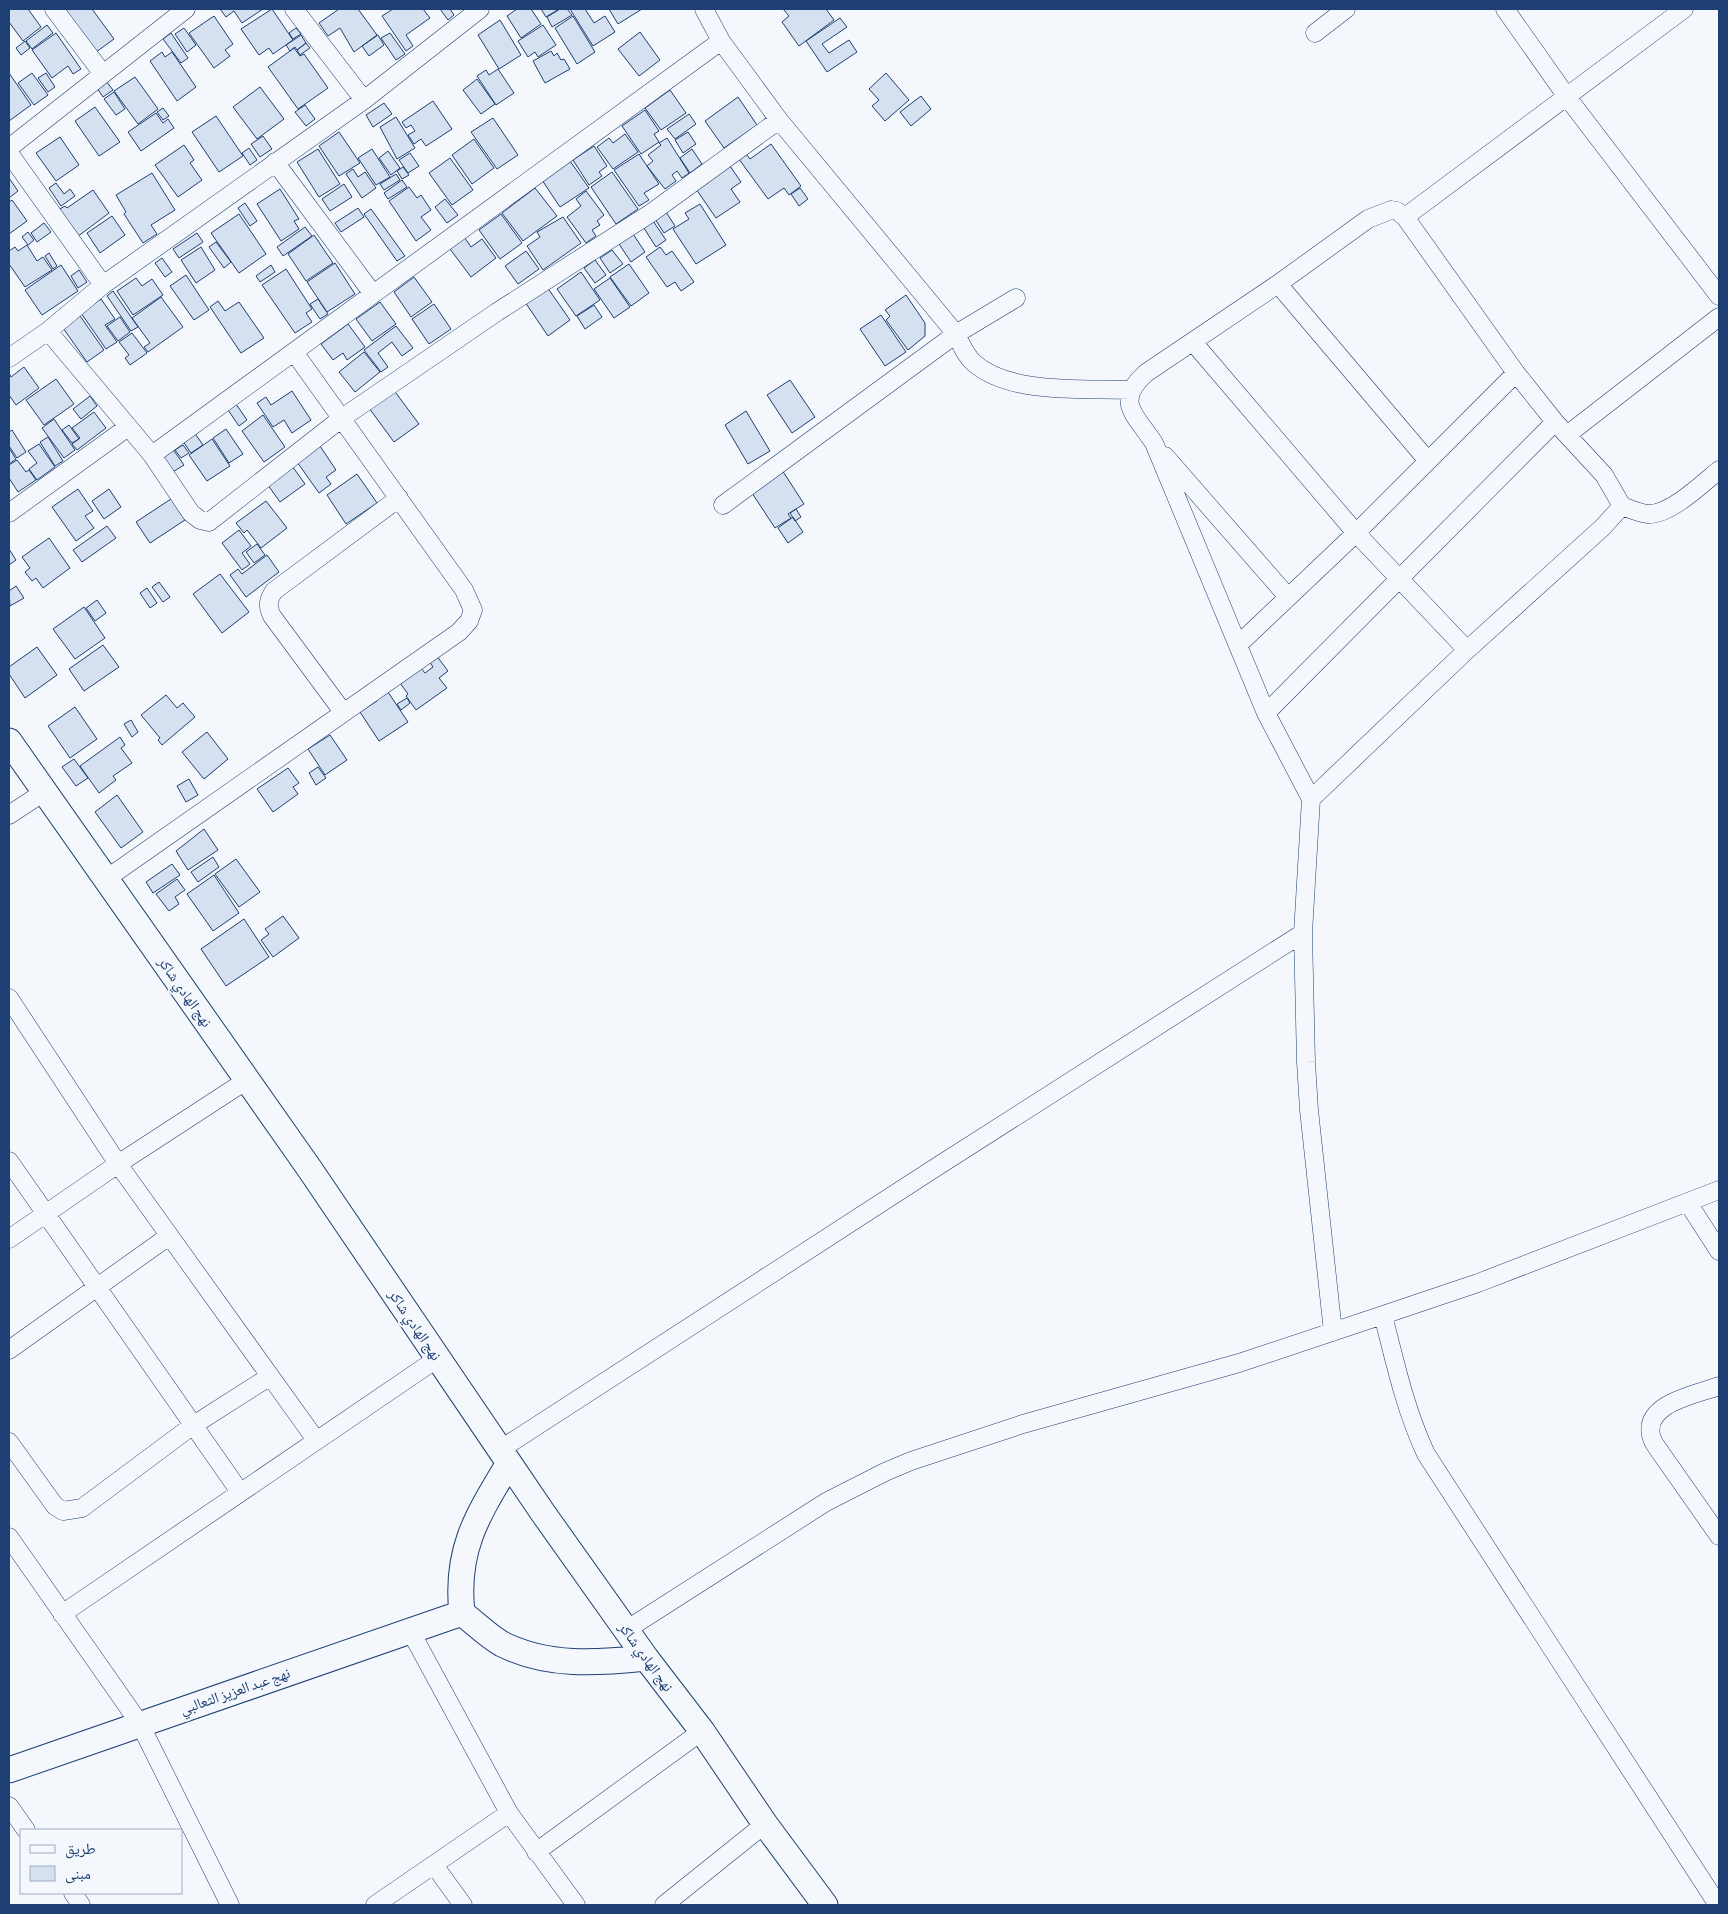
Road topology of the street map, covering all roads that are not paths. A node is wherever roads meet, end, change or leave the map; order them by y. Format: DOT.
graph roads {
  1 [pos="54,9"];
  2 [pos="186,9"];
  3 [pos="294,9"];
  4 [pos="480,9"];
  5 [pos="704,9"];
  6 [pos="1346,9"];
  7 [pos="1505,9"];
  8 [pos="1684,9"];
  9 [pos="1315,34"];
  10 [pos="721,41"];
  11 [pos="103,74"];
  12 [pos="1567,97"];
  13 [pos="364,100"];
  14 [pos="779,120"];
  15 [pos="9,148"];
  16 [pos="9,153"];
  17 [pos="276,162"];
  18 [pos="1405,217"];
  19 [pos="103,284"];
  20 [pos="1278,284"];
  21 [pos="373,294"];
  22 [pos="1719,296"];
  23 [pos="1016,298"];
  24 [pos="1719,317"];
  25 [pos="48,331"];
  26 [pos="956,334"];
  27 [pos="1193,342"];
  28 [pos="294,352"];
  29 [pos="9,358"];
  30 [pos="1516,373"];
  31 [pos="1131,390"];
  32 [pos="342,418"];
  33 [pos="128,426"];
  34 [pos="1561,428"];
  35 [pos="1154,443"];
  36 [pos="152,455"];
  37 [pos="1428,461"];
  38 [pos="1719,470"];
  39 [pos="399,498"];
  40 [pos="723,505"];
  41 [pos="1622,506"];
  42 [pos="9,514"];
  43 [pos="1356,533"];
  44 [pos="1399,578"];
  45 [pos="1288,597"];
  46 [pos="1238,644"];
  47 [pos="1467,650"];
  48 [pos="343,712"];
  49 [pos="1266,712"];
  50 [pos="9,741"];
  51 [pos="44,792"];
  52 [pos="1311,799"];
  53 [pos="9,815"];
  54 [pos="106,879"];
  55 [pos="1304,933"];
  56 [pos="9,998"];
  57 [pos="247,1080"];
  58 [pos="9,1161"];
  59 [pos="118,1164"];
  60 [pos="1719,1190"];
  61 [pos="1688,1204"];
  62 [pos="47,1214"];
  63 [pos="170,1236"];
  64 [pos="9,1239"];
  65 [pos="1719,1251"];
  66 [pos="98,1288"];
  67 [pos="1383,1315"];
  68 [pos="1333,1332"];
  69 [pos="9,1350"];
  70 [pos="438,1358"];
  71 [pos="270,1376"];
  72 [pos="1719,1386"];
  73 [pos="192,1426"];
  74 [pos="316,1440"];
  75 [pos="9,1442"];
  76 [pos="505,1456"];
  77 [pos="240,1492"];
  78 [pos="1719,1536"];
  79 [pos="9,1537"];
  80 [pos="62,1614"];
  81 [pos="462,1614"];
  82 [pos="626,1630"];
  83 [pos="411,1632"];
  84 [pos="646,1658"];
  85 [pos="140,1724"];
  86 [pos="702,1731"];
  87 [pos="9,1770"];
  88 [pos="9,1806"];
  89 [pos="509,1813"];
  90 [pos="765,1824"];
  91 [pos="25,1829"];
  92 [pos="536,1852"];
  93 [pos="434,1865"];
  94 [pos="74,1894"];
  95 [pos="81,1905"];
  96 [pos="230,1905"];
  97 [pos="375,1905"];
  98 [pos="463,1905"];
  99 [pos="576,1905"];
  100 [pos="664,1905"];
  101 [pos="824,1905"];
  102 [pos="1718,1905"];
  1 -- 11 [label="street"];
  2 -- 11 [label="street"];
  3 -- 13 [label="street"];
  4 -- 13 [label="street"];
  5 -- 10 [label="street"];
  6 -- 9 [label="street"];
  7 -- 12 [label="street"];
  8 -- 12 [label="street"];
  10 -- 14 [label="street"];
  10 -- 21 [label="street"];
  11 -- 15 [label="street"];
  12 -- 18 [label="street"];
  12 -- 22 [label="street"];
  13 -- 17 [label="street"];
  14 -- 26 [label="street"];
  14 -- 32 [label="street"];
  16 -- 19 [label="street"];
  17 -- 19 [label="street"];
  17 -- 21 [label="street"];
  18 -- 20 [label="street"];
  18 -- 30 [label="street"];
  19 -- 25 [label="street"];
  20 -- 27 [label="street"];
  20 -- 37 [label="street"];
  21 -- 28 [label="street"];
  23 -- 26 [label="street"];
  24 -- 34 [label="street"];
  25 -- 29 [label="street"];
  25 -- 33 [label="street"];
  26 -- 31 [label="street"];
  26 -- 40 [label="street"];
  27 -- 31 [label="street"];
  27 -- 43 [label="street"];
  28 -- 32 [label="street"];
  28 -- 36 [label="street"];
  30 -- 34 [label="street"];
  30 -- 37 [label="street"];
  31 -- 35 [label="street"];
  32 -- 36 [label="street"];
  32 -- 39 [label="street"];
  33 -- 36 [label="street"];
  33 -- 42 [label="street"];
  34 -- 41 [label="street"];
  34 -- 44 [label="street"];
  35 -- 45 [label="street"];
  35 -- 46 [label="street"];
  37 -- 43 [label="street"];
  38 -- 41 [label="street"];
  39 -- 48 [label="street"];
  39 -- 48 [label="street"];
  41 -- 47 [label="street"];
  43 -- 44 [label="street"];
  43 -- 45 [label="street"];
  44 -- 47 [label="street"];
  44 -- 49 [label="street"];
  45 -- 46 [label="street"];
  46 -- 49 [label="street"];
  47 -- 52 [label="street"];
  48 -- 54 [label="street"];
  49 -- 52 [label="street"];
  50 -- 51 [label="street, نهج الهادي شاكر"];
  51 -- 53 [label="street"];
  51 -- 54 [label="street, نهج الهادي شاكر"];
  52 -- 55 [label="street"];
  54 -- 57 [label="street, نهج الهادي شاكر"];
  55 -- 68 [label="street"];
  55 -- 76 [label="street"];
  56 -- 59 [label="street"];
  57 -- 59 [label="street"];
  57 -- 70 [label="street, نهج الهادي شاكر"];
  58 -- 62 [label="street"];
  59 -- 62 [label="street"];
  59 -- 63 [label="street"];
  60 -- 61 [label="street"];
  61 -- 65 [label="street"];
  61 -- 67 [label="street"];
  62 -- 64 [label="street"];
  62 -- 66 [label="street"];
  63 -- 66 [label="street"];
  63 -- 71 [label="street"];
  66 -- 69 [label="street"];
  66 -- 73 [label="street"];
  67 -- 68 [label="street"];
  67 -- 102 [label="street"];
  68 -- 82 [label="street"];
  70 -- 74 [label="street"];
  70 -- 76 [label="street, نهج الهادي شاكر"];
  71 -- 73 [label="street"];
  71 -- 74 [label="street"];
  72 -- 78 [label="street"];
  73 -- 75 [label="street"];
  73 -- 77 [label="street"];
  74 -- 77 [label="street"];
  76 -- 81 [label="street"];
  76 -- 82 [label="street, نهج الهادي شاكر"];
  77 -- 80 [label="street"];
  79 -- 80 [label="street"];
  80 -- 85 [label="street"];
  81 -- 83 [label="street, نهج عبد العزيز الثعالبي"];
  81 -- 84 [label="street"];
  82 -- 84 [label="street, نهج الهادي شاكر"];
  83 -- 85 [label="street, نهج عبد العزيز الثعالبي"];
  83 -- 89 [label="street"];
  84 -- 86 [label="street, نهج الهادي شاكر"];
  85 -- 87 [label="street, نهج عبد العزيز الثعالبي"];
  85 -- 96 [label="street"];
  86 -- 90 [label="street, نهج الهادي شاكر"];
  86 -- 92 [label="street"];
  88 -- 91 [label="street"];
  89 -- 92 [label="street"];
  89 -- 93 [label="street"];
  90 -- 100 [label="street"];
  90 -- 101 [label="street, نهج الهادي شاكر"];
  92 -- 99 [label="street"];
  93 -- 97 [label="street"];
  93 -- 98 [label="street"];
  94 -- 95 [label="street"];
}
